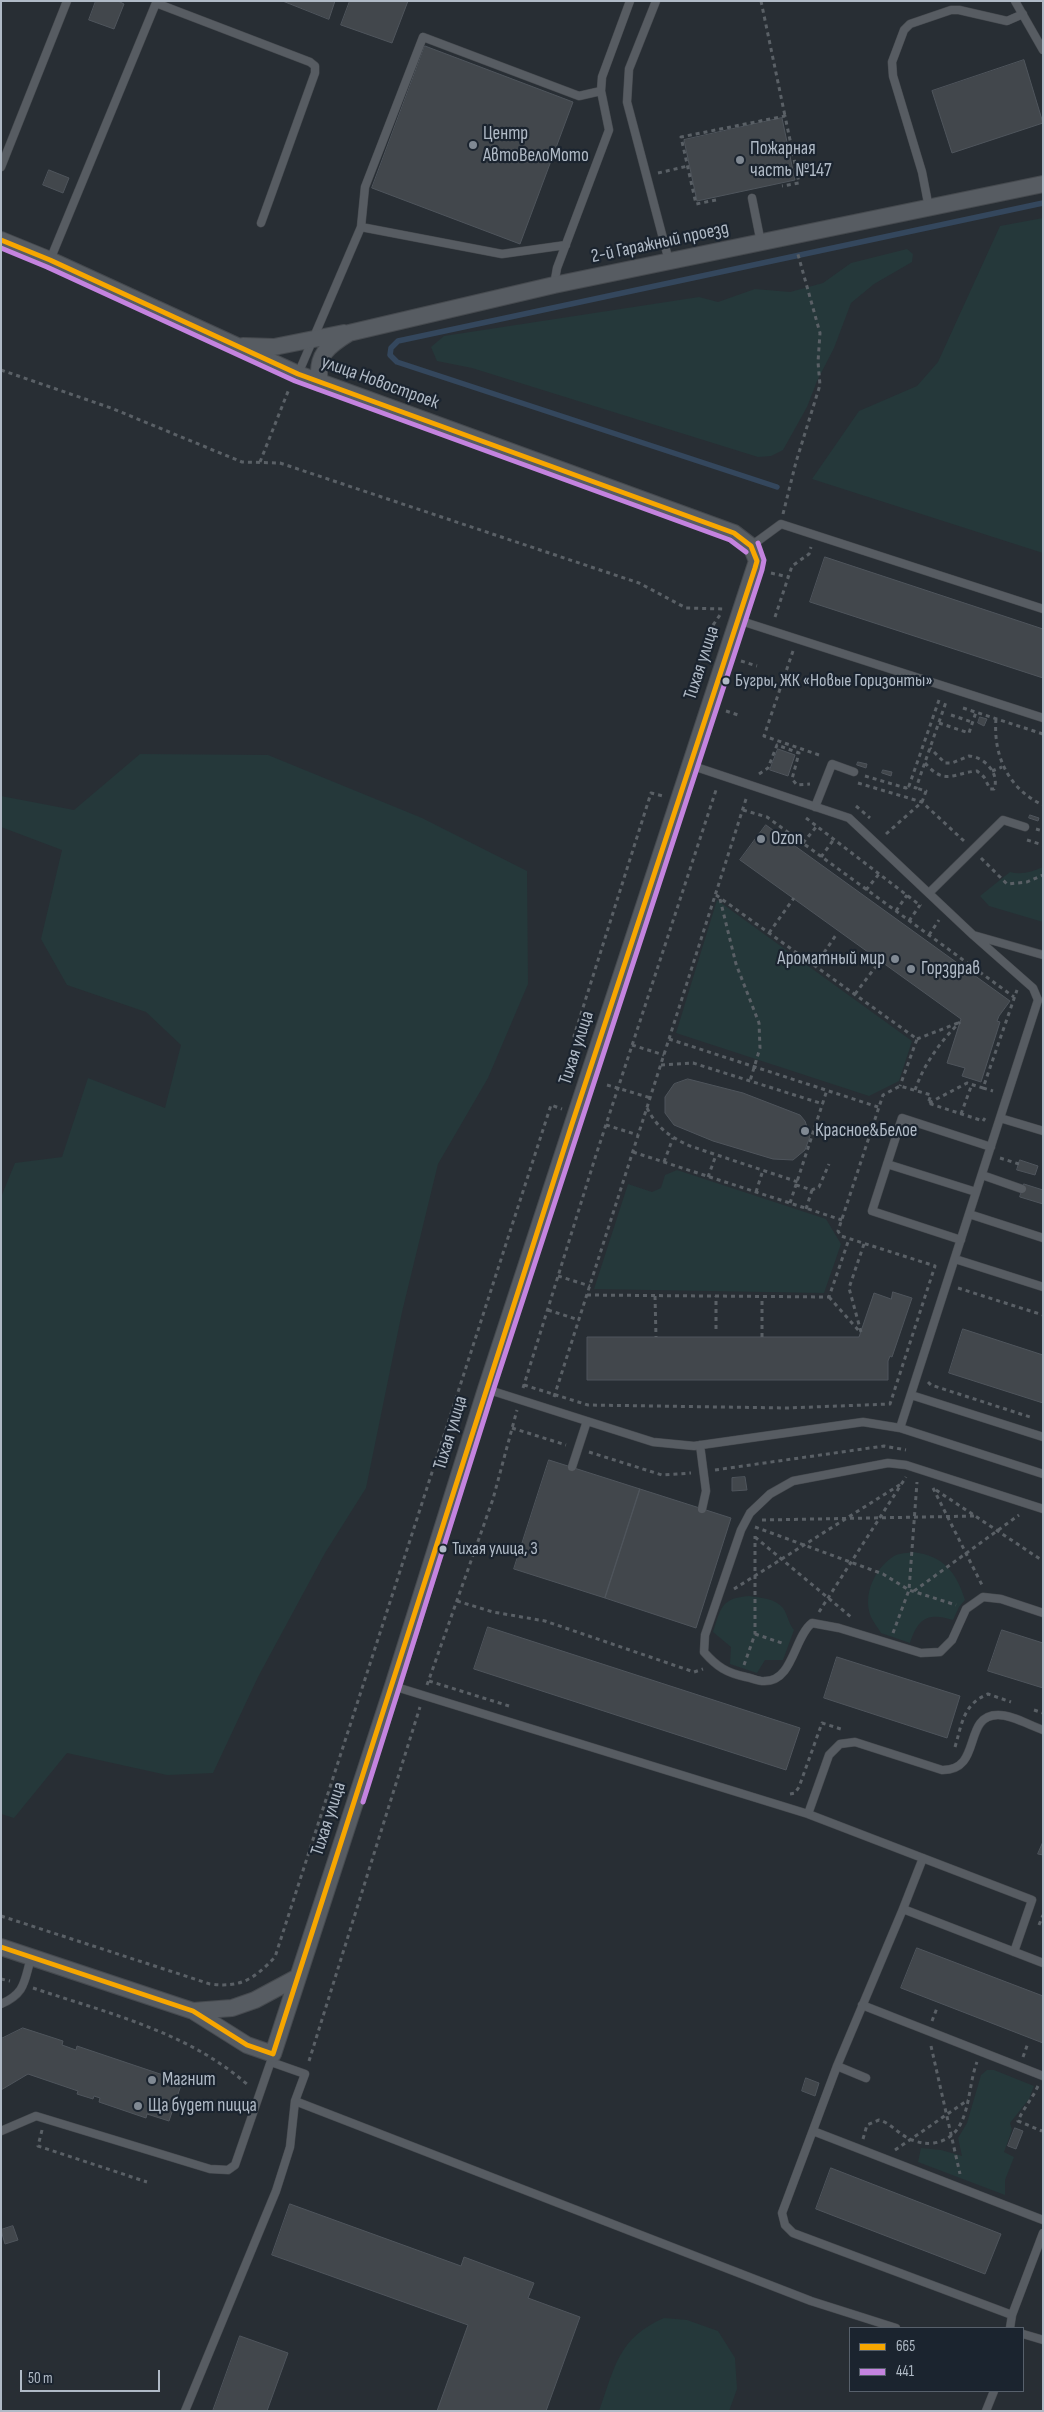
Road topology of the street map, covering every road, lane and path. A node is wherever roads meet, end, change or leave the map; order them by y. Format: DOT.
graph roads {
  1 [pos="67,1"];
  2 [pos="630,1"];
  3 [pos="656,1"];
  4 [pos="761,1"];
  5 [pos="1015,1"];
  6 [pos="153,2"];
  7 [pos="1024,14"];
  8 [pos="1043,50"];
  9 [pos="601,91"];
  10 [pos="785,116"];
  11 [pos="655,164"];
  12 [pos="688,166"];
  13 [pos="1,167"];
  14 [pos="658,173"];
  15 [pos="660,183"];
  16 [pos="1043,184"];
  17 [pos="782,186"];
  18 [pos="752,198"];
  19 [pos="716,200"];
  20 [pos="929,208"];
  21 [pos="261,224"];
  22 [pos="360,228"];
  23 [pos="1,240"];
  24 [pos="761,243"];
  25 [pos="566,246"];
  26 [pos="50,260"];
  27 [pos="669,262"];
  28 [pos="800,262"];
  29 [pos="554,285"];
  30 [pos="349,333"];
  31 [pos="313,339"];
  32 [pos="236,346"];
  33 [pos="1,370"];
  34 [pos="298,374"];
  35 [pos="320,383"];
  36 [pos="260,462"];
  37 [pos="781,524"];
  38 [pos="812,544"];
  39 [pos="751,546"];
  40 [pos="771,573"];
  41 [pos="788,577"];
  42 [pos="727,601"];
  43 [pos="724,609"];
  44 [pos="1043,609"];
  45 [pos="774,617"];
  46 [pos="738,620"];
  47 [pos="796,640"];
  48 [pos="691,686"];
  49 [pos="932,698"];
  50 [pos="938,700"];
  51 [pos="946,702"];
  52 [pos="954,705"];
  53 [pos="961,707"];
  54 [pos="976,712"];
  55 [pos="951,715"];
  56 [pos="1043,718"];
  57 [pos="996,719"];
  58 [pos="972,722"];
  59 [pos="939,723"];
  60 [pos="1043,734"];
  61 [pos="930,748"];
  62 [pos="822,756"];
  63 [pos="830,759"];
  64 [pos="925,763"];
  65 [pos="819,764"];
  66 [pos="690,765"];
  67 [pos="1002,767"];
  68 [pos="992,771"];
  69 [pos="854,772"];
  70 [pos="754,774"];
  71 [pos="868,777"];
  72 [pos="813,779"];
  73 [pos="856,782"];
  74 [pos="751,785"];
  75 [pos="717,786"];
  76 [pos="909,786"];
  77 [pos="916,788"];
  78 [pos="650,793"];
  79 [pos="922,802"];
  80 [pos="853,805"];
  81 [pos="1043,805"];
  82 [pos="815,807"];
  83 [pos="743,810"];
  84 [pos="802,815"];
  85 [pos="873,821"];
  86 [pos="817,826"];
  87 [pos="880,827"];
  88 [pos="1025,827"];
  89 [pos="886,834"];
  90 [pos="834,839"];
  91 [pos="893,840"];
  92 [pos="803,843"];
  93 [pos="973,850"];
  94 [pos="821,857"];
  95 [pos="879,874"];
  96 [pos="1043,875"];
  97 [pos="866,890"];
  98 [pos="929,893"];
  99 [pos="716,895"];
  100 [pos="907,895"];
  101 [pos="720,898"];
  102 [pos="794,898"];
  103 [pos="920,906"];
  104 [pos="927,910"];
  105 [pos="896,911"];
  106 [pos="933,915"];
  107 [pos="939,920"];
  108 [pos="909,921"];
  109 [pos="946,925"];
  110 [pos="769,933"];
  111 [pos="836,935"];
  112 [pos="929,935"];
  113 [pos="973,935"];
  114 [pos="1043,955"];
  115 [pos="880,961"];
  116 [pos="814,966"];
  117 [pos="1019,984"];
  118 [pos="855,994"];
  119 [pos="1014,997"];
  120 [pos="1039,1009"];
  121 [pos="916,1039"];
  122 [pos="669,1040"];
  123 [pos="632,1046"];
  124 [pos="582,1049"];
  125 [pos="664,1056"];
  126 [pos="661,1065"];
  127 [pos="755,1067"];
  128 [pos="750,1081"];
  129 [pos="972,1084"];
  130 [pos="996,1084"];
  131 [pos="607,1085"];
  132 [pos="900,1086"];
  133 [pos="618,1088"];
  134 [pos="983,1088"];
  135 [pos="827,1090"];
  136 [pos="916,1090"];
  137 [pos="993,1091"];
  138 [pos="650,1098"];
  139 [pos="991,1098"];
  140 [pos="564,1100"];
  141 [pos="928,1103"];
  142 [pos="823,1104"];
  143 [pos="878,1107"];
  144 [pos="647,1108"];
  145 [pos="961,1114"];
  146 [pos="986,1114"];
  147 [pos="1000,1118"];
  148 [pos="606,1125"];
  149 [pos="1043,1131"];
  150 [pos="638,1135"];
  151 [pos="673,1138"];
  152 [pos="990,1151"];
  153 [pos="633,1152"];
  154 [pos="716,1155"];
  155 [pos="664,1162"];
  156 [pos="829,1164"];
  157 [pos="887,1164"];
  158 [pos="1019,1164"];
  159 [pos="763,1170"];
  160 [pos="982,1176"];
  161 [pos="708,1177"];
  162 [pos="797,1184"];
  163 [pos="1022,1189"];
  164 [pos="812,1190"];
  165 [pos="756,1192"];
  166 [pos="976,1192"];
  167 [pos="790,1203"];
  168 [pos="806,1208"];
  169 [pos="969,1214"];
  170 [pos="842,1220"];
  171 [pos="849,1238"];
  172 [pos="1043,1238"];
  173 [pos="961,1240"];
  174 [pos="864,1244"];
  175 [pos="955,1259"];
  176 [pos="558,1276"];
  177 [pos="947,1284"];
  178 [pos="590,1286"];
  179 [pos="1043,1287"];
  180 [pos="586,1295"];
  181 [pos="655,1296"];
  182 [pos="716,1296"];
  183 [pos="762,1297"];
  184 [pos="828,1297"];
  185 [pos="548,1310"];
  186 [pos="1043,1315"];
  187 [pos="579,1320"];
  188 [pos="716,1329"];
  189 [pos="656,1337"];
  190 [pos="762,1337"];
  191 [pos="926,1374"];
  192 [pos="524,1385"];
  193 [pos="486,1389"];
  194 [pos="555,1395"];
  195 [pos="911,1395"];
  196 [pos="520,1399"];
  197 [pos="550,1410"];
  198 [pos="1034,1418"];
  199 [pos="587,1421"];
  200 [pos="512,1428"];
  201 [pos="900,1428"];
  202 [pos="1043,1437"];
  203 [pos="700,1445"];
  204 [pos="578,1449"];
  205 [pos="915,1453"];
  206 [pos="572,1467"];
  207 [pos="918,1469"];
  208 [pos="704,1471"];
  209 [pos="1043,1474"];
  210 [pos="901,1484"];
  211 [pos="933,1488"];
  212 [pos="1031,1506"];
  213 [pos="702,1509"];
  214 [pos="1043,1510"];
  215 [pos="976,1516"];
  216 [pos="948,1517"];
  217 [pos="879,1518"];
  218 [pos="914,1518"];
  219 [pos="846,1519"];
  220 [pos="745,1522"];
  221 [pos="755,1528"];
  222 [pos="997,1530"];
  223 [pos="755,1537"];
  224 [pos="804,1545"];
  225 [pos="966,1554"];
  226 [pos="781,1559"];
  227 [pos="1043,1561"];
  228 [pos="851,1562"];
  229 [pos="755,1575"];
  230 [pos="909,1590"];
  231 [pos="914,1591"];
  232 [pos="988,1597"];
  233 [pos="828,1598"];
  234 [pos="718,1599"];
  235 [pos="457,1601"];
  236 [pos="966,1609"];
  237 [pos="1043,1613"];
  238 [pos="812,1624"];
  239 [pos="755,1634"];
  240 [pos="868,1637"];
  241 [pos="889,1644"];
  242 [pos="796,1648"];
  243 [pos="715,1666"];
  244 [pos="741,1676"];
  245 [pos="429,1681"];
  246 [pos="393,1686"];
  247 [pos="424,1696"];
  248 [pos="1015,1704"];
  249 [pos="1024,1707"];
  250 [pos="514,1708"];
  251 [pos="1043,1714"];
  252 [pos="1043,1730"];
  253 [pos="850,1732"];
  254 [pos="953,1752"];
  255 [pos="789,1794"];
  256 [pos="808,1814"];
  257 [pos="923,1858"];
  258 [pos="903,1909"];
  259 [pos="1043,1915"];
  260 [pos="1,1916"];
  261 [pos="1037,1931"];
  262 [pos="1,1947"];
  263 [pos="1014,1952"];
  264 [pos="31,1958"];
  265 [pos="1043,1963"];
  266 [pos="298,1977"];
  267 [pos="1,1979"];
  268 [pos="23,1985"];
  269 [pos="1,2004"];
  270 [pos="862,2005"];
  271 [pos="938,2008"];
  272 [pos="193,2011"];
  273 [pos="928,2031"];
  274 [pos="1028,2043"];
  275 [pos="982,2052"];
  276 [pos="1022,2057"];
  277 [pos="272,2058"];
  278 [pos="837,2066"];
  279 [pos="305,2074"];
  280 [pos="1042,2076"];
  281 [pos="866,2078"];
  282 [pos="250,2086"];
  283 [pos="247,2095"];
  284 [pos="968,2099"];
  285 [pos="295,2101"];
  286 [pos="947,2114"];
  287 [pos="36,2127"];
  288 [pos="1,2131"];
  289 [pos="812,2131"];
  290 [pos="1042,2131"];
  291 [pos="952,2136"];
  292 [pos="910,2140"];
  293 [pos="860,2149"];
  294 [pos="883,2158"];
  295 [pos="147,2182"];
  296 [pos="964,2189"];
  297 [pos="1043,2220"];
  298 [pos="1043,2233"];
  299 [pos="1012,2315"];
  300 [pos="893,2327"];
  301 [pos="1010,2327"];
  302 [pos="1024,2334"];
  303 [pos="1043,2340"];
  304 [pos="994,2392"];
  305 [pos="185,2411"];
  306 [pos="986,2411"];
  1 -- 13 [label="lane"];
  2 -- 9 [label="lane"];
  3 -- 27 [label="lane"];
  4 -- 10 [label="path"];
  5 -- 7 [label="lane"];
  6 -- 21 [label="lane"];
  6 -- 26 [label="lane"];
  7 -- 8 [label="lane"];
  7 -- 20 [label="lane"];
  9 -- 22 [label="lane"];
  9 -- 25 [label="lane"];
  10 -- 12 [label="path"];
  10 -- 17 [label="path"];
  11 -- 14 [label="path"];
  12 -- 14 [label="path"];
  12 -- 19 [label="path"];
  14 -- 15 [label="path"];
  16 -- 20 [label="street, 2-й Гаражный проезд"];
  18 -- 24 [label="lane"];
  20 -- 24 [label="street, 2-й Гаражный проезд"];
  22 -- 25 [label="lane"];
  22 -- 31 [label="lane"];
  23 -- 26 [label="street, улица Новостроек"];
  24 -- 27 [label="street, 2-й Гаражный проезд"];
  25 -- 29 [label="lane"];
  26 -- 32 [label="street, улица Новостроек"];
  27 -- 29 [label="street, 2-й Гаражный проезд"];
  28 -- 37 [label="path"];
  29 -- 30 [label="street, 2-й Гаражный проезд"];
  30 -- 31 [label="street"];
  30 -- 35 [label="street, 2-й Гаражный проезд"];
  31 -- 32 [label="street"];
  31 -- 34 [label="lane"];
  32 -- 34 [label="street, улица Новостроек"];
  33 -- 36 [label="path"];
  34 -- 35 [label="street, улица Новостроек"];
  34 -- 36 [label="path"];
  35 -- 39 [label="street, улица Новостроек"];
  36 -- 43 [label="path"];
  37 -- 39 [label="lane"];
  37 -- 44 [label="lane"];
  38 -- 41 [label="path"];
  39 -- 46 [label="street, Тихая улица"];
  40 -- 41 [label="path"];
  41 -- 45 [label="path"];
  42 -- 43 [label="path"];
  43 -- 48 [label="path"];
  46 -- 47 [label="lane"];
  46 -- 66 [label="street, Тихая улица"];
  47 -- 56 [label="lane"];
  47 -- 62 [label="path"];
  49 -- 50 [label="path"];
  50 -- 51 [label="path"];
  50 -- 76 [label="path"];
  51 -- 52 [label="path"];
  51 -- 59 [label="path"];
  53 -- 54 [label="path"];
  54 -- 57 [label="path"];
  54 -- 58 [label="path"];
  55 -- 58 [label="path"];
  57 -- 60 [label="path"];
  57 -- 67 [label="path"];
  58 -- 59 [label="path"];
  59 -- 61 [label="path"];
  61 -- 64 [label="path"];
  61 -- 68 [label="path"];
  62 -- 63 [label="path"];
  62 -- 65 [label="path"];
  64 -- 68 [label="path"];
  64 -- 77 [label="path"];
  66 -- 74 [label="lane"];
  66 -- 193 [label="street, Тихая улица"];
  67 -- 68 [label="path"];
  67 -- 81 [label="path"];
  69 -- 82 [label="lane"];
  70 -- 72 [label="path"];
  71 -- 76 [label="path"];
  73 -- 79 [label="path"];
  74 -- 82 [label="lane"];
  74 -- 83 [label="path"];
  75 -- 123 [label="path"];
  76 -- 77 [label="path"];
  77 -- 79 [label="path"];
  78 -- 124 [label="path"];
  79 -- 89 [label="path"];
  79 -- 93 [label="path"];
  80 -- 85 [label="path"];
  82 -- 98 [label="lane"];
  83 -- 92 [label="path"];
  83 -- 99 [label="path"];
  84 -- 86 [label="path"];
  86 -- 90 [label="path"];
  86 -- 92 [label="path"];
  87 -- 89 [label="path"];
  88 -- 93 [label="lane"];
  89 -- 91 [label="path"];
  90 -- 94 [label="path"];
  90 -- 95 [label="path"];
  92 -- 94 [label="path"];
  93 -- 96 [label="path"];
  93 -- 98 [label="lane"];
  94 -- 97 [label="path"];
  95 -- 97 [label="path"];
  95 -- 100 [label="path"];
  97 -- 105 [label="path"];
  98 -- 113 [label="lane"];
  99 -- 101 [label="path"];
  99 -- 122 [label="path"];
  100 -- 103 [label="path"];
  100 -- 105 [label="path"];
  101 -- 110 [label="path"];
  101 -- 127 [label="path"];
  102 -- 110 [label="path"];
  103 -- 104 [label="path"];
  103 -- 108 [label="path"];
  105 -- 108 [label="path"];
  106 -- 107 [label="path"];
  107 -- 109 [label="path"];
  107 -- 112 [label="path"];
  108 -- 112 [label="path"];
  110 -- 116 [label="path"];
  111 -- 116 [label="path"];
  112 -- 119 [label="path"];
  113 -- 114 [label="lane"];
  113 -- 120 [label="lane"];
  115 -- 118 [label="path"];
  116 -- 118 [label="path"];
  117 -- 119 [label="path"];
  118 -- 121 [label="path"];
  119 -- 134 [label="path"];
  120 -- 147 [label="lane"];
  121 -- 132 [label="path"];
  121 -- 136 [label="path"];
  122 -- 125 [label="path"];
  122 -- 127 [label="path"];
  123 -- 125 [label="path"];
  123 -- 133 [label="path"];
  125 -- 126 [label="path"];
  126 -- 128 [label="path"];
  126 -- 138 [label="path"];
  127 -- 128 [label="path"];
  127 -- 135 [label="path"];
  128 -- 142 [label="path"];
  129 -- 134 [label="path"];
  129 -- 141 [label="path"];
  129 -- 145 [label="path"];
  130 -- 137 [label="path"];
  131 -- 133 [label="path"];
  132 -- 136 [label="path"];
  132 -- 143 [label="path"];
  133 -- 138 [label="path"];
  133 -- 148 [label="path"];
  134 -- 137 [label="path"];
  135 -- 142 [label="path"];
  135 -- 143 [label="path"];
  136 -- 141 [label="path"];
  137 -- 139 [label="path"];
  138 -- 144 [label="path"];
  140 -- 260 [label="path"];
  141 -- 145 [label="path"];
  142 -- 162 [label="path"];
  143 -- 170 [label="path"];
  144 -- 150 [label="path"];
  144 -- 151 [label="path"];
  145 -- 146 [label="path"];
  147 -- 149 [label="lane"];
  147 -- 152 [label="lane"];
  148 -- 150 [label="path"];
  148 -- 176 [label="path"];
  150 -- 153 [label="path"];
  151 -- 154 [label="path"];
  151 -- 155 [label="path"];
  152 -- 157 [label="lane"];
  152 -- 158 [label="path"];
  152 -- 160 [label="lane"];
  153 -- 155 [label="path"];
  153 -- 178 [label="path"];
  154 -- 159 [label="path"];
  154 -- 161 [label="path"];
  155 -- 161 [label="path"];
  156 -- 164 [label="path"];
  157 -- 166 [label="lane"];
  157 -- 173 [label="lane"];
  159 -- 162 [label="path"];
  159 -- 165 [label="path"];
  160 -- 163 [label="lane"];
  160 -- 166 [label="lane"];
  161 -- 165 [label="path"];
  162 -- 164 [label="path"];
  162 -- 167 [label="path"];
  164 -- 168 [label="path"];
  165 -- 167 [label="path"];
  166 -- 169 [label="lane"];
  167 -- 168 [label="path"];
  168 -- 170 [label="path"];
  169 -- 172 [label="lane"];
  169 -- 173 [label="lane"];
  170 -- 171 [label="path"];
  171 -- 174 [label="path"];
  171 -- 184 [label="path"];
  173 -- 175 [label="lane"];
  174 -- 184 [label="path"];
  174 -- 194 [label="path"];
  175 -- 177 [label="lane"];
  175 -- 179 [label="lane"];
  176 -- 178 [label="path"];
  176 -- 185 [label="path"];
  177 -- 186 [label="path"];
  177 -- 195 [label="lane"];
  178 -- 180 [label="path"];
  180 -- 181 [label="path"];
  180 -- 187 [label="path"];
  181 -- 182 [label="path"];
  181 -- 189 [label="path"];
  182 -- 183 [label="path"];
  182 -- 188 [label="path"];
  183 -- 184 [label="path"];
  183 -- 190 [label="path"];
  185 -- 187 [label="path"];
  185 -- 192 [label="path"];
  187 -- 194 [label="path"];
  191 -- 198 [label="path"];
  192 -- 194 [label="path"];
  192 -- 196 [label="path"];
  193 -- 196 [label="lane"];
  193 -- 246 [label="street, Тихая улица"];
  194 -- 197 [label="path"];
  195 -- 201 [label="lane"];
  195 -- 202 [label="lane"];
  196 -- 197 [label="lane"];
  196 -- 200 [label="path"];
  197 -- 199 [label="lane"];
  199 -- 203 [label="lane"];
  199 -- 204 [label="lane"];
  200 -- 204 [label="path"];
  200 -- 235 [label="path"];
  201 -- 203 [label="lane"];
  201 -- 209 [label="lane"];
  203 -- 208 [label="lane"];
  204 -- 206 [label="lane"];
  204 -- 208 [label="path"];
  205 -- 208 [label="path"];
  207 -- 210 [label="path"];
  207 -- 211 [label="path"];
  207 -- 212 [label="lane"];
  207 -- 218 [label="path"];
  207 -- 220 [label="lane"];
  208 -- 213 [label="lane"];
  210 -- 217 [label="path"];
  210 -- 219 [label="path"];
  211 -- 215 [label="path"];
  211 -- 216 [label="path"];
  212 -- 214 [label="lane"];
  212 -- 222 [label="path"];
  215 -- 216 [label="path"];
  215 -- 222 [label="path"];
  216 -- 218 [label="path"];
  216 -- 225 [label="path"];
  217 -- 218 [label="path"];
  217 -- 219 [label="path"];
  217 -- 228 [label="path"];
  218 -- 230 [label="path"];
  219 -- 220 [label="path"];
  219 -- 224 [label="path"];
  220 -- 221 [label="path"];
  220 -- 234 [label="lane"];
  221 -- 223 [label="path"];
  221 -- 224 [label="path"];
  222 -- 225 [label="path"];
  222 -- 227 [label="path"];
  223 -- 226 [label="path"];
  223 -- 229 [label="path"];
  224 -- 226 [label="path"];
  224 -- 228 [label="path"];
  225 -- 231 [label="path"];
  225 -- 232 [label="path"];
  226 -- 229 [label="path"];
  226 -- 233 [label="path"];
  228 -- 230 [label="path"];
  228 -- 233 [label="path"];
  229 -- 234 [label="path"];
  229 -- 239 [label="path"];
  230 -- 231 [label="path"];
  230 -- 241 [label="path"];
  231 -- 236 [label="path"];
  232 -- 236 [label="lane"];
  232 -- 237 [label="lane"];
  233 -- 238 [label="path"];
  233 -- 240 [label="path"];
  234 -- 243 [label="lane"];
  235 -- 243 [label="path"];
  235 -- 245 [label="path"];
  236 -- 241 [label="lane"];
  238 -- 240 [label="lane"];
  238 -- 242 [label="lane"];
  239 -- 242 [label="path"];
  239 -- 244 [label="path"];
  240 -- 241 [label="lane"];
  242 -- 244 [label="lane"];
  243 -- 244 [label="lane"];
  245 -- 247 [label="path"];
  245 -- 250 [label="path"];
  246 -- 247 [label="lane"];
  246 -- 266 [label="street, Тихая улица"];
  247 -- 256 [label="lane"];
  247 -- 279 [label="path"];
  248 -- 254 [label="path"];
  249 -- 251 [label="path"];
  252 -- 256 [label="lane"];
  253 -- 255 [label="path"];
  256 -- 257 [label="lane"];
  257 -- 258 [label="lane"];
  257 -- 263 [label="lane"];
  258 -- 263 [label="lane"];
  258 -- 270 [label="lane"];
  259 -- 261 [label="path"];
  262 -- 264 [label="street"];
  263 -- 265 [label="lane"];
  264 -- 268 [label="lane"];
  264 -- 272 [label="street"];
  266 -- 272 [label="street"];
  266 -- 277 [label="street, Тихая улица"];
  267 -- 268 [label="path"];
  268 -- 269 [label="lane"];
  268 -- 282 [label="path"];
  270 -- 273 [label="lane"];
  270 -- 278 [label="lane"];
  271 -- 273 [label="path"];
  272 -- 277 [label="street"];
  273 -- 275 [label="lane"];
  273 -- 286 [label="path"];
  274 -- 276 [label="path"];
  275 -- 280 [label="lane"];
  275 -- 284 [label="path"];
  277 -- 279 [label="lane"];
  277 -- 282 [label="path"];
  277 -- 288 [label="lane"];
  278 -- 281 [label="lane"];
  278 -- 289 [label="lane"];
  279 -- 285 [label="lane"];
  280 -- 290 [label="path"];
  282 -- 283 [label="path"];
  284 -- 286 [label="path"];
  284 -- 291 [label="path"];
  285 -- 300 [label="lane"];
  285 -- 305 [label="lane"];
  286 -- 291 [label="path"];
  286 -- 292 [label="path"];
  287 -- 295 [label="path"];
  289 -- 293 [label="lane"];
  289 -- 299 [label="lane"];
  291 -- 292 [label="path"];
  291 -- 296 [label="path"];
  292 -- 293 [label="path"];
  292 -- 294 [label="path"];
  293 -- 294 [label="lane"];
  294 -- 296 [label="lane"];
  296 -- 297 [label="lane"];
  298 -- 299 [label="lane"];
  299 -- 301 [label="lane"];
  302 -- 303 [label="lane"];
  304 -- 306 [label="lane"];
}
